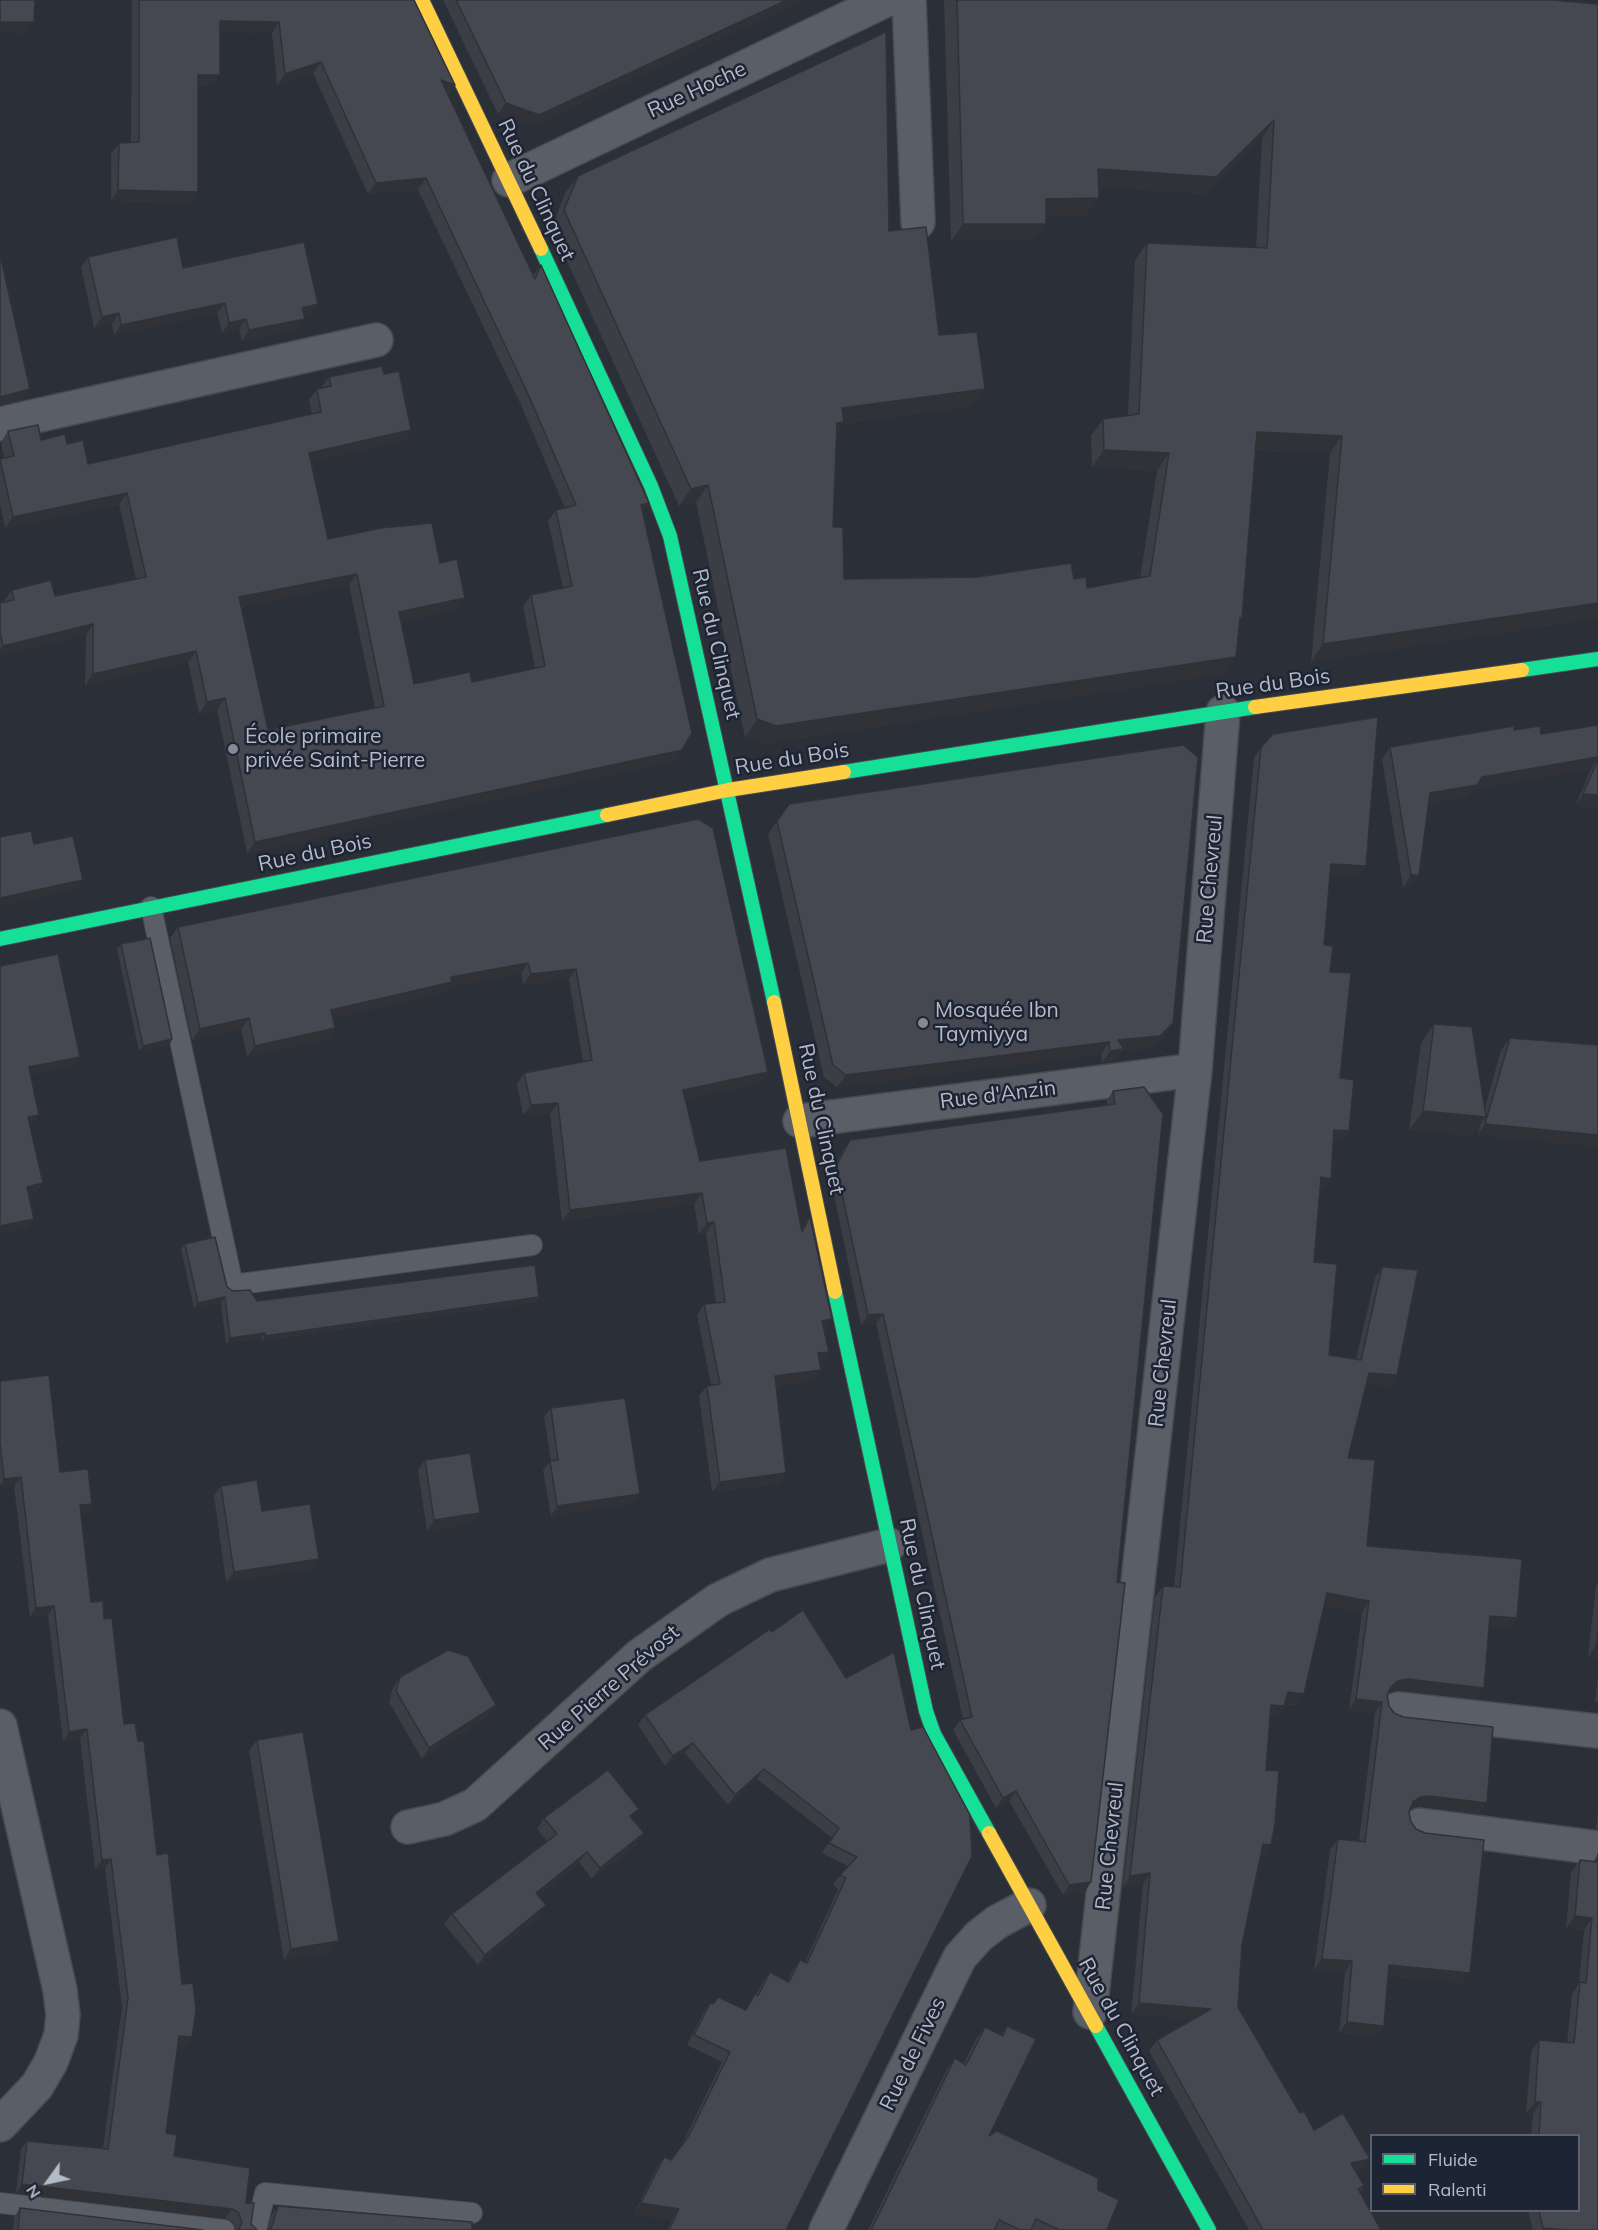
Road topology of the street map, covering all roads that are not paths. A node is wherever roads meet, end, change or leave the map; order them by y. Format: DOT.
graph roads {
  1 [pos="422,0"];
  2 [pos="886,0"];
  3 [pos="909,0"];
  4 [pos="509,180"];
  5 [pos="918,222"];
  6 [pos="376,340"];
  7 [pos="0,424"];
  8 [pos="1598,658"];
  9 [pos="1223,712"];
  10 [pos="728,790"];
  11 [pos="151,907"];
  12 [pos="0,939"];
  13 [pos="1195,1070"];
  14 [pos="800,1121"];
  15 [pos="532,1245"];
  16 [pos="889,1545"];
  17 [pos="1398,1709"];
  18 [pos="0,1726"];
  19 [pos="1598,1731"];
  20 [pos="1420,1825"];
  21 [pos="408,1827"];
  22 [pos="1598,1848"];
  23 [pos="1029,1905"];
  24 [pos="1090,2012"];
  25 [pos="0,2125"];
  26 [pos="0,2203"];
  27 [pos="472,2213"];
  28 [pos="225,2230"];
  29 [pos="256,2230"];
  30 [pos="826,2230"];
  31 [pos="1209,2230"];
  1 -- 4 [label="street, Rue du Clinquet"];
  2 -- 4 [label="street, Rue Hoche"];
  3 -- 5 [label="street"];
  4 -- 10 [label="street, Rue du Clinquet"];
  6 -- 7 [label="street"];
  8 -- 9 [label="street, Rue du Bois"];
  9 -- 10 [label="street, Rue du Bois"];
  9 -- 13 [label="street, Rue Chevreul"];
  10 -- 11 [label="street, Rue du Bois"];
  10 -- 14 [label="street, Rue du Clinquet"];
  11 -- 12 [label="street, Rue du Bois"];
  11 -- 15 [label="lane"];
  13 -- 14 [label="street, Rue d'Anzin"];
  13 -- 24 [label="street, Rue Chevreul"];
  14 -- 16 [label="street, Rue du Clinquet"];
  16 -- 21 [label="street, Rue Pierre Prévost"];
  16 -- 23 [label="street, Rue du Clinquet"];
  17 -- 19 [label="street"];
  18 -- 25 [label="street"];
  20 -- 22 [label="street"];
  23 -- 24 [label="street, Rue du Clinquet"];
  23 -- 30 [label="street, Rue de Fives"];
  24 -- 31 [label="street, Rue du Clinquet"];
  26 -- 28 [label="lane"];
  27 -- 29 [label="lane"];
}
